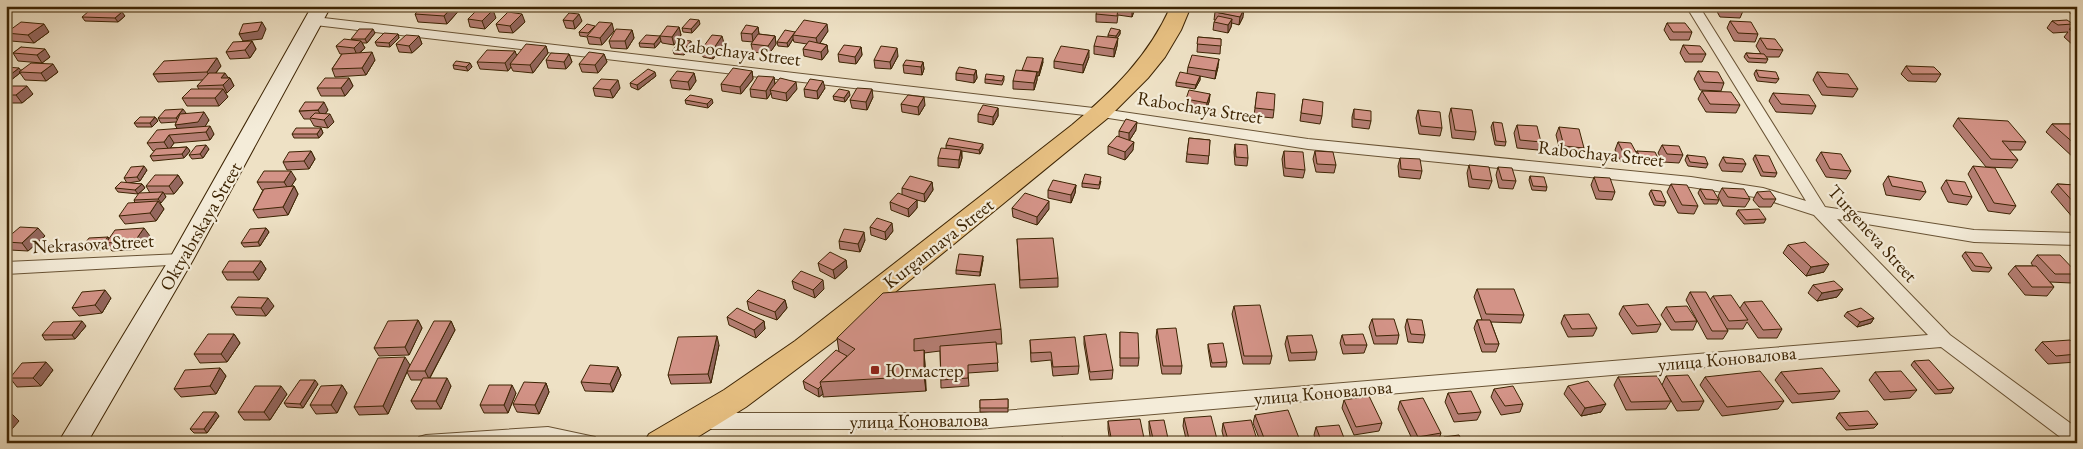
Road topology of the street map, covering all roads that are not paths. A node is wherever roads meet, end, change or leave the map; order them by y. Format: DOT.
graph roads {
  1 [pos="1181,6"];
  2 [pos="1692,6"];
  3 [pos="2071,6"];
  4 [pos="2077,11"];
  5 [pos="318,14"];
  6 [pos="1102,113"];
  7 [pos="1820,211"];
  8 [pos="2077,239"];
  9 [pos="182,260"];
  10 [pos="6,268"];
  11 [pos="1944,340"];
  12 [pos="701,421"];
  13 [pos="2077,439"];
  14 [pos="72,443"];
  15 [pos="426,443"];
  16 [pos="588,443"];
  17 [pos="660,443"];
  1 -- 6 [label="main road, Kurgannaya Street"];
  2 -- 7 [label="street, Turgeneva Street"];
  3 -- 4 [label="street"];
  5 -- 6 [label="street, Rabochaya Street"];
  5 -- 9 [label="street, Oktyabrskaya Street"];
  6 -- 7 [label="street, Rabochaya Street"];
  6 -- 12 [label="main road, Kurgannaya Street"];
  7 -- 8 [label="street, Rabochaya Street"];
  7 -- 11 [label="street, Turgeneva Street"];
  9 -- 10 [label="street, Nekrasova Street"];
  9 -- 14 [label="street, Oktyabrskaya Street"];
  11 -- 12 [label="street, улица Коновалова"];
  11 -- 13 [label="street, Turgeneva Street"];
  12 -- 17 [label="main road, Kurgannaya Street"];
  15 -- 16 [label="street"];
}
